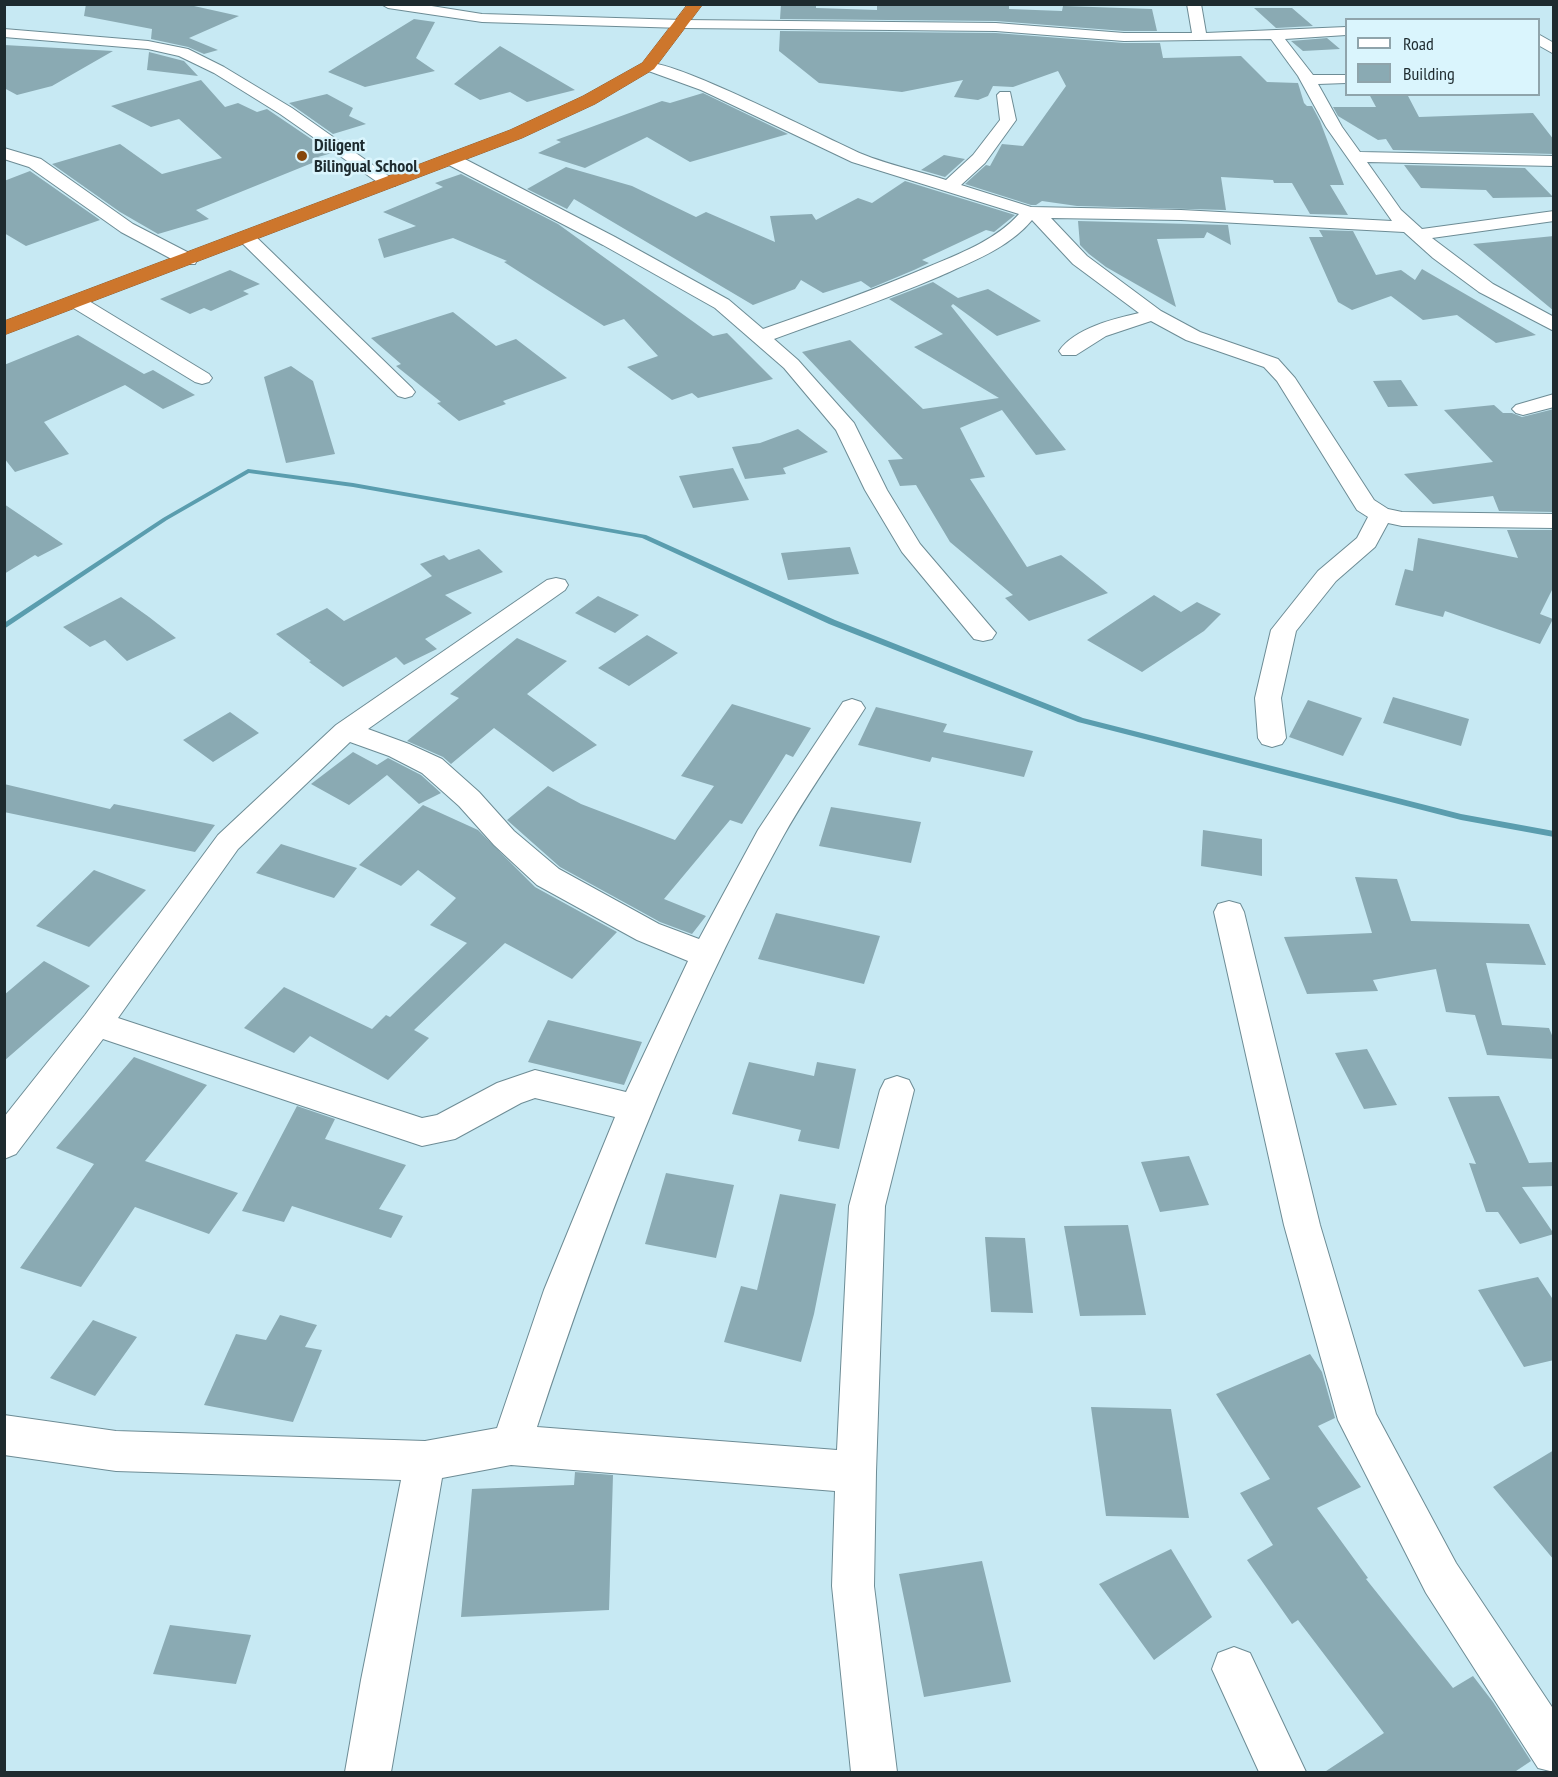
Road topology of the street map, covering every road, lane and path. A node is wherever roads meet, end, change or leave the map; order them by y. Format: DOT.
graph roads {
  1 [pos="388,4"];
  2 [pos="696,4"];
  3 [pos="1194,4"];
  4 [pos="683,24"];
  5 [pos="1345,31"];
  6 [pos="4,33"];
  7 [pos="1275,35"];
  8 [pos="1200,37"];
  9 [pos="1540,39"];
  10 [pos="1554,50"];
  11 [pos="648,66"];
  12 [pos="1345,79"];
  13 [pos="1308,80"];
  14 [pos="1005,95"];
  15 [pos="4,153"];
  16 [pos="1355,157"];
  17 [pos="451,159"];
  18 [pos="1554,161"];
  19 [pos="389,182"];
  20 [pos="948,187"];
  21 [pos="1030,212"];
  22 [pos="1554,216"];
  23 [pos="1414,231"];
  24 [pos="246,237"];
  25 [pos="188,260"];
  26 [pos="77,302"];
  27 [pos="1154,315"];
  28 [pos="7,325"];
  29 [pos="1554,326"];
  30 [pos="760,337"];
  31 [pos="1069,351"];
  32 [pos="202,378"];
  33 [pos="405,392"];
  34 [pos="1554,400"];
  35 [pos="1523,409"];
  36 [pos="1382,515"];
  37 [pos="1554,521"];
  38 [pos="556,585"];
  39 [pos="983,633"];
  40 [pos="852,708"];
  41 [pos="346,731"];
  42 [pos="1272,738"];
  43 [pos="1229,912"];
  44 [pos="706,955"];
  45 [pos="96,1024"];
  46 [pos="897,1090"];
  47 [pos="635,1108"];
  48 [pos="4,1144"];
  49 [pos="4,1435"];
  50 [pos="511,1444"];
  51 [pos="424,1461"];
  52 [pos="856,1472"];
  53 [pos="1234,1669"];
  54 [pos="1554,1752"];
  55 [pos="368,1773"];
  56 [pos="874,1773"];
  57 [pos="1283,1773"];
  1 -- 4 [label="street"];
  2 -- 4 [label="highway"];
  3 -- 8 [label="street"];
  4 -- 8 [label="street"];
  4 -- 11 [label="highway"];
  5 -- 7 [label="street"];
  6 -- 19 [label="street"];
  7 -- 8 [label="street"];
  7 -- 13 [label="street"];
  9 -- 10 [label="street"];
  11 -- 17 [label="highway"];
  11 -- 20 [label="street"];
  12 -- 13 [label="street"];
  13 -- 16 [label="street"];
  14 -- 20 [label="street"];
  15 -- 25 [label="street"];
  16 -- 18 [label="street"];
  16 -- 23 [label="street"];
  17 -- 19 [label="highway"];
  17 -- 30 [label="street"];
  19 -- 24 [label="highway"];
  20 -- 21 [label="street"];
  21 -- 23 [label="street"];
  21 -- 27 [label="street"];
  21 -- 30 [label="street"];
  22 -- 23 [label="street"];
  23 -- 29 [label="street"];
  24 -- 25 [label="highway"];
  24 -- 33 [label="street"];
  25 -- 26 [label="highway"];
  26 -- 28 [label="highway"];
  26 -- 32 [label="street"];
  27 -- 31 [label="street"];
  27 -- 36 [label="street"];
  30 -- 39 [label="street"];
  34 -- 35 [label="street"];
  36 -- 37 [label="street"];
  36 -- 42 [label="street"];
  38 -- 41 [label="street"];
  40 -- 44 [label="street"];
  41 -- 44 [label="street"];
  41 -- 45 [label="street"];
  43 -- 54 [label="street"];
  44 -- 47 [label="street"];
  45 -- 47 [label="street"];
  45 -- 48 [label="street"];
  46 -- 52 [label="street"];
  47 -- 50 [label="street"];
  49 -- 51 [label="street"];
  50 -- 51 [label="street"];
  50 -- 52 [label="street"];
  51 -- 55 [label="street"];
  52 -- 56 [label="street"];
  53 -- 57 [label="street"];
}
